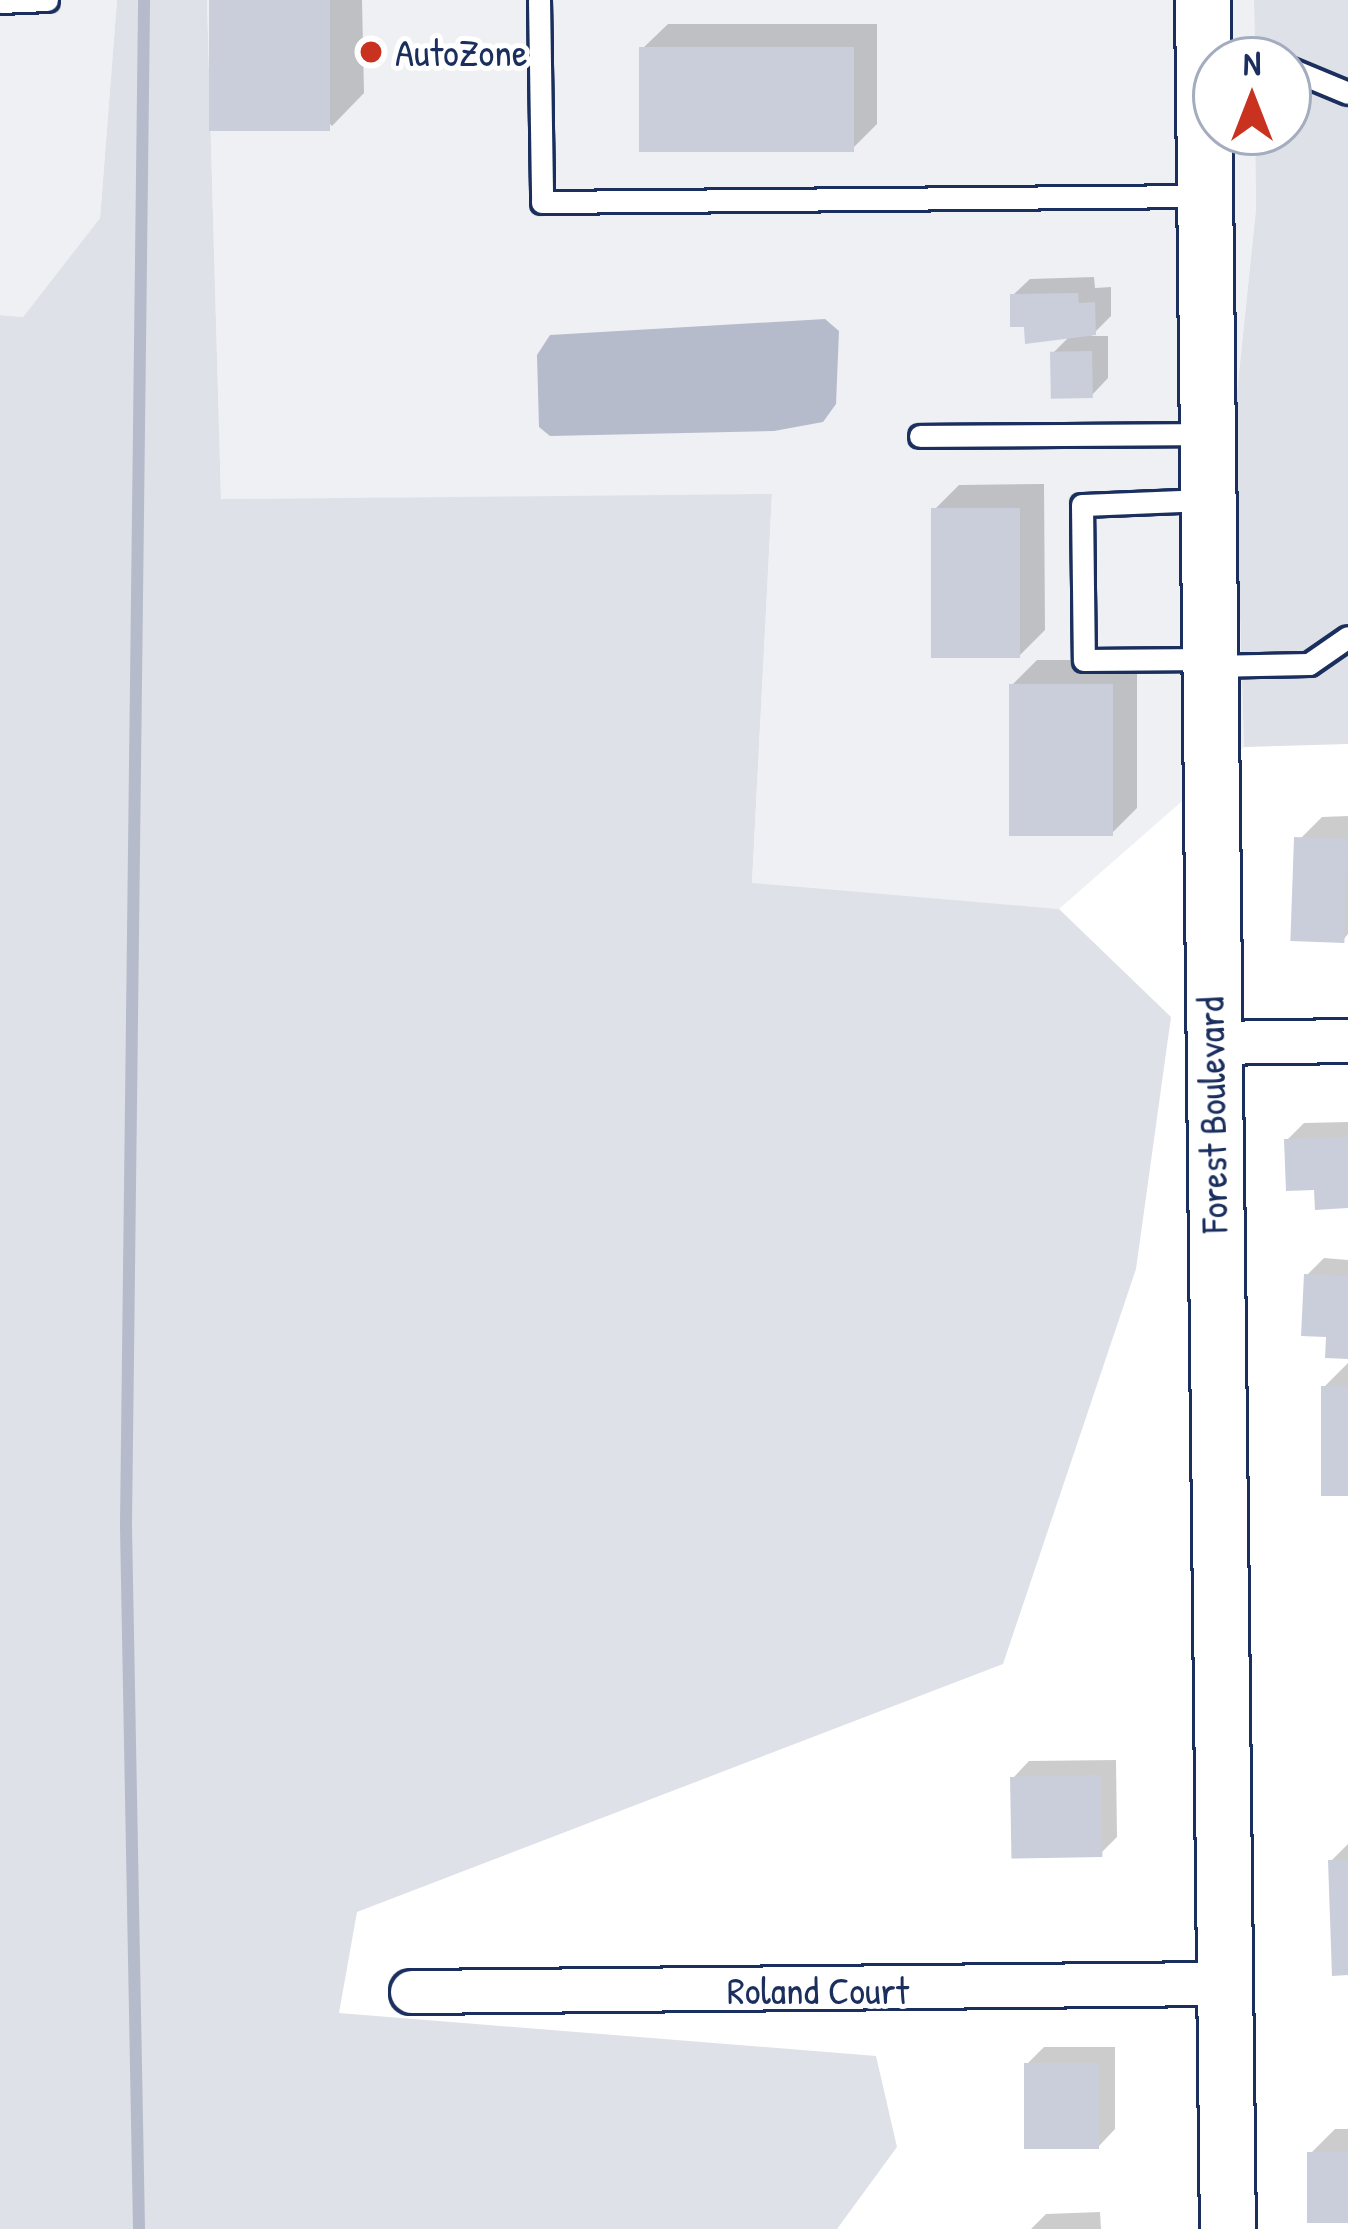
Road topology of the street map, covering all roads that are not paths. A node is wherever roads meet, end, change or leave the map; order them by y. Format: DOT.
graph roads {
  1 [pos="47,0"];
  2 [pos="539,0"];
  3 [pos="1204,0"];
  4 [pos="0,2"];
  5 [pos="1207,36"];
  6 [pos="1312,78"];
  7 [pos="1348,93"];
  8 [pos="1207,156"];
  9 [pos="1205,196"];
  10 [pos="1206,434"];
  11 [pos="920,436"];
  12 [pos="1207,500"];
  13 [pos="1348,637"];
  14 [pos="1208,662"];
  15 [pos="1348,1041"];
  16 [pos="1210,1043"];
  17 [pos="1223,1984"];
  18 [pos="412,1992"];
  19 [pos="1228,2229"];
  1 -- 4 [label="lane"];
  2 -- 9 [label="lane"];
  3 -- 5 [label="street, Forest Boulevard"];
  6 -- 7 [label="lane"];
  8 -- 9 [label="street, Forest Boulevard"];
  9 -- 10 [label="street, Forest Boulevard"];
  10 -- 11 [label="lane"];
  10 -- 12 [label="street, Forest Boulevard"];
  12 -- 14 [label="street, Forest Boulevard"];
  12 -- 14 [label="lane"];
  13 -- 14 [label="lane"];
  14 -- 16 [label="street, Forest Boulevard"];
  15 -- 16 [label="street"];
  16 -- 17 [label="street, Forest Boulevard"];
  17 -- 18 [label="street, Roland Court"];
  17 -- 19 [label="street, Forest Boulevard"];
}
